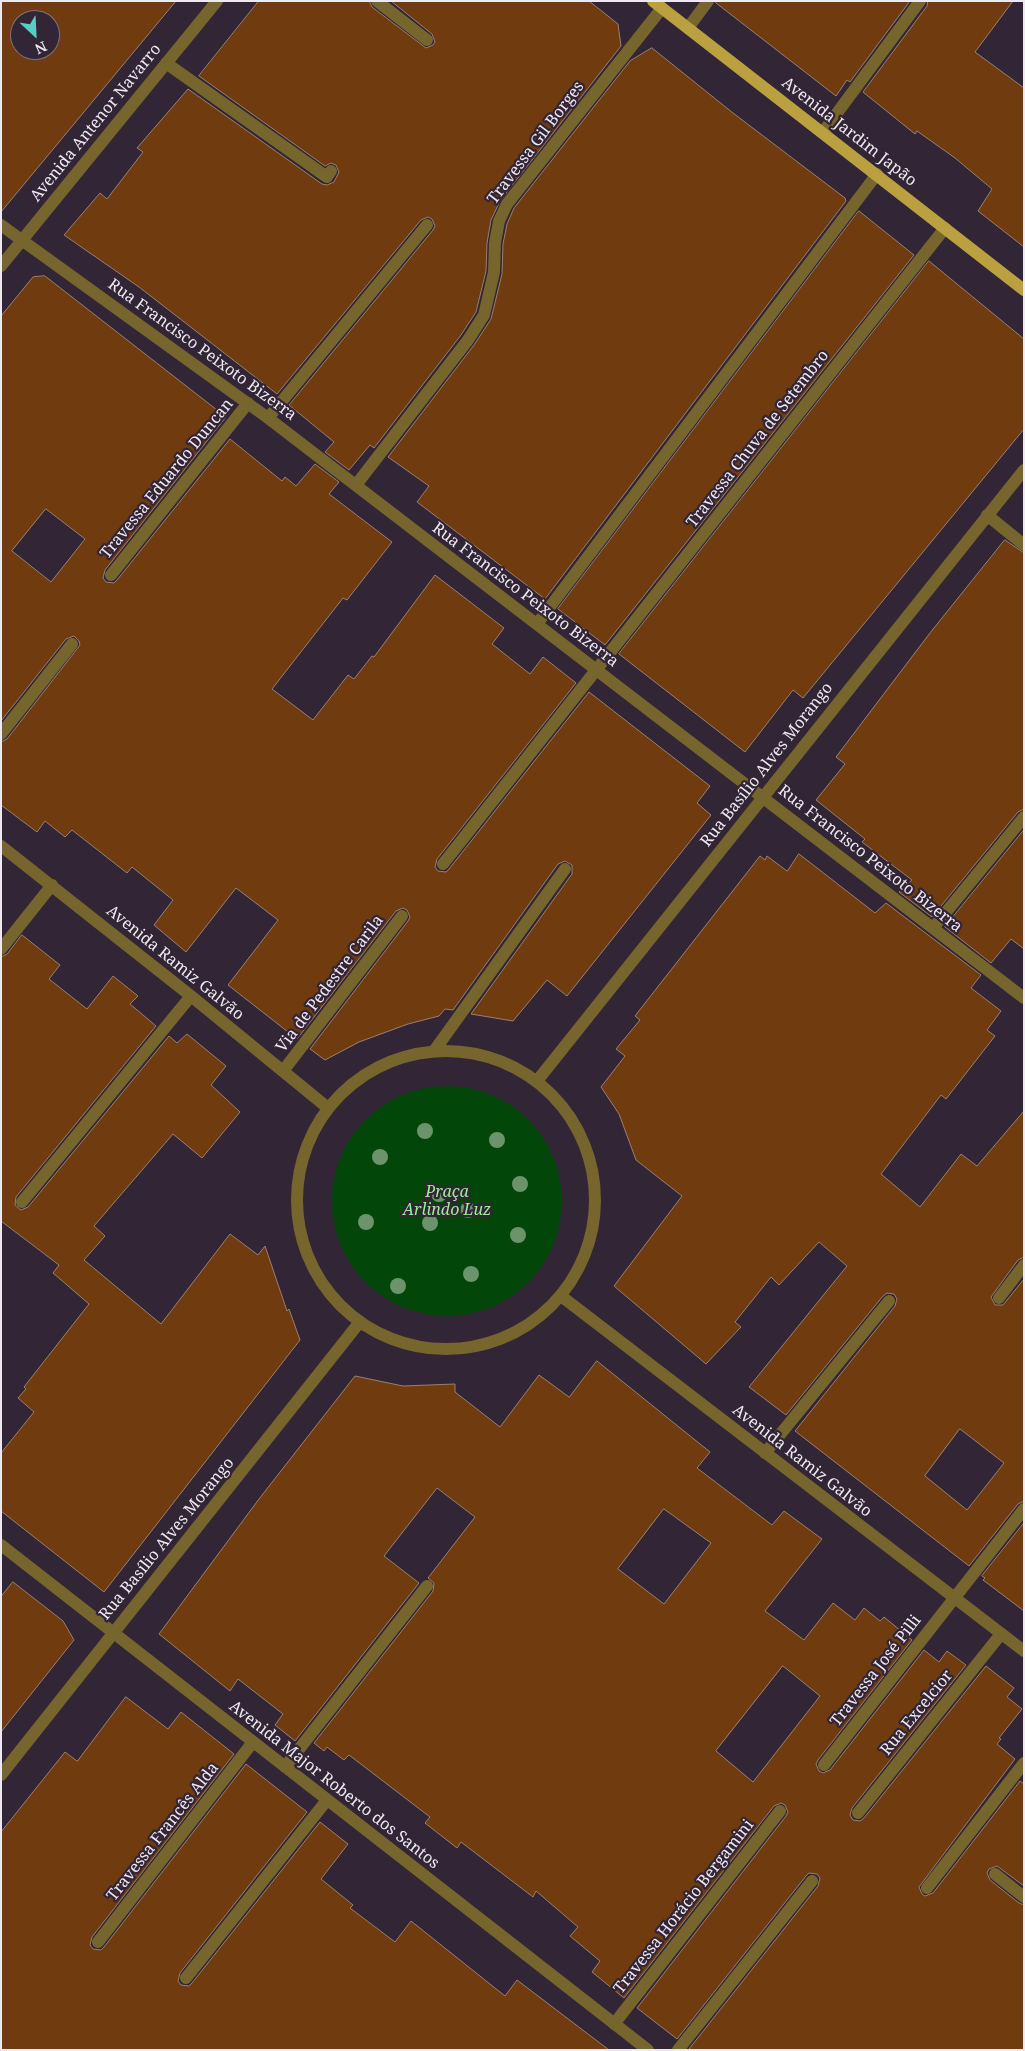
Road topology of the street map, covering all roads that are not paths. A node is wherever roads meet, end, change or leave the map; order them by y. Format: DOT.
graph roads {
  1 [pos="216,1"];
  2 [pos="377,1"];
  3 [pos="708,1"];
  4 [pos="920,1"];
  5 [pos="658,5"];
  6 [pos="688,28"];
  7 [pos="427,40"];
  8 [pos="166,63"];
  9 [pos="823,132"];
  10 [pos="331,171"];
  11 [pos="876,174"];
  12 [pos="1,225"];
  13 [pos="427,225"];
  14 [pos="945,228"];
  15 [pos="22,240"];
  16 [pos="1,266"];
  17 [pos="1024,290"];
  18 [pos="248,404"];
  19 [pos="268,418"];
  20 [pos="1024,470"];
  21 [pos="356,485"];
  22 [pos="987,516"];
  23 [pos="1024,545"];
  24 [pos="111,574"];
  25 [pos="537,624"];
  26 [pos="72,644"];
  27 [pos="596,670"];
  28 [pos="1,734"];
  29 [pos="763,797"];
  30 [pos="1024,817"];
  31 [pos="1,846"];
  32 [pos="443,864"];
  33 [pos="565,869"];
  34 [pos="52,885"];
  35 [pos="402,916"];
  36 [pos="933,928"];
  37 [pos="1,950"];
  38 [pos="191,996"];
  39 [pos="1024,998"];
  40 [pos="434,1051"];
  41 [pos="283,1072"];
  42 [pos="537,1081"];
  43 [pos="328,1108"];
  44 [pos="22,1202"];
  45 [pos="1024,1265"];
  46 [pos="561,1296"];
  47 [pos="999,1298"];
  48 [pos="889,1302"];
  49 [pos="359,1323"];
  50 [pos="765,1453"];
  51 [pos="1024,1509"];
  52 [pos="1,1545"];
  53 [pos="427,1586"];
  54 [pos="953,1597"];
  55 [pos="112,1633"];
  56 [pos="1001,1634"];
  57 [pos="1024,1650"];
  58 [pos="253,1742"];
  59 [pos="1024,1763"];
  60 [pos="824,1765"];
  61 [pos="285,1766"];
  62 [pos="1,1776"];
  63 [pos="328,1800"];
  64 [pos="780,1811"];
  65 [pos="858,1813"];
  66 [pos="995,1874"];
  67 [pos="812,1881"];
  68 [pos="927,1888"];
  69 [pos="1024,1897"];
  70 [pos="98,1942"];
  71 [pos="186,1978"];
  72 [pos="614,2024"];
  73 [pos="648,2050"];
  74 [pos="678,2050"];
  1 -- 8 [label="street, Avenida Antenor Navarro"];
  2 -- 7 [label="street"];
  3 -- 6 [label="street"];
  4 -- 9 [label="street"];
  5 -- 6 [label="main road, Avenida Jardim Japão"];
  5 -- 21 [label="street, Travessa Gil Borges"];
  6 -- 9 [label="main road, Avenida Jardim Japão"];
  8 -- 10 [label="street"];
  8 -- 15 [label="street, Avenida Antenor Navarro"];
  9 -- 11 [label="main road, Avenida Jardim Japão"];
  11 -- 14 [label="main road, Avenida Jardim Japão"];
  11 -- 25 [label="street"];
  12 -- 15 [label="street, Rua Francisco Peixoto Bizerra"];
  13 -- 19 [label="street"];
  14 -- 17 [label="main road, Avenida Jardim Japão"];
  14 -- 27 [label="street, Travessa Chuva de Setembro"];
  15 -- 16 [label="street, Avenida Antenor Navarro"];
  15 -- 18 [label="street, Rua Francisco Peixoto Bizerra"];
  18 -- 19 [label="street, Rua Francisco Peixoto Bizerra"];
  18 -- 24 [label="street, Travessa Eduardo Duncan"];
  19 -- 21 [label="street, Rua Francisco Peixoto Bizerra"];
  20 -- 22 [label="street, Rua Basílio Alves Morango"];
  21 -- 25 [label="street, Rua Francisco Peixoto Bizerra"];
  22 -- 23 [label="street"];
  22 -- 29 [label="street, Rua Basílio Alves Morango"];
  25 -- 27 [label="street, Rua Francisco Peixoto Bizerra"];
  26 -- 28 [label="street"];
  27 -- 29 [label="street, Rua Francisco Peixoto Bizerra"];
  27 -- 32 [label="street, Travessa Chuva de Setembro"];
  29 -- 36 [label="street, Rua Francisco Peixoto Bizerra"];
  29 -- 42 [label="street, Rua Basílio Alves Morango"];
  30 -- 36 [label="street"];
  31 -- 34 [label="street, Avenida Ramiz Galvão"];
  33 -- 40 [label="street"];
  34 -- 37 [label="street"];
  34 -- 38 [label="street, Avenida Ramiz Galvão"];
  35 -- 41 [label="street, Via de Pedestre Carila"];
  36 -- 39 [label="street, Rua Francisco Peixoto Bizerra"];
  38 -- 41 [label="street, Avenida Ramiz Galvão"];
  38 -- 44 [label="street"];
  40 -- 42 [label="street"];
  40 -- 43 [label="street"];
  41 -- 43 [label="street, Avenida Ramiz Galvão"];
  42 -- 46 [label="street"];
  43 -- 49 [label="street"];
  45 -- 47 [label="street"];
  46 -- 49 [label="street"];
  46 -- 50 [label="street, Avenida Ramiz Galvão"];
  48 -- 50 [label="street"];
  49 -- 55 [label="street, Rua Basílio Alves Morango"];
  50 -- 54 [label="street, Avenida Ramiz Galvão"];
  51 -- 54 [label="street, Travessa José Pilli"];
  52 -- 55 [label="street, Avenida Major Roberto dos Santos"];
  53 -- 61 [label="street"];
  54 -- 56 [label="street, Avenida Ramiz Galvão"];
  54 -- 60 [label="street, Travessa José Pilli"];
  55 -- 58 [label="street, Avenida Major Roberto dos Santos"];
  55 -- 62 [label="street, Rua Basílio Alves Morango"];
  56 -- 57 [label="street, Avenida Ramiz Galvão"];
  56 -- 65 [label="street, Rua Excelcior"];
  58 -- 61 [label="street, Avenida Major Roberto dos Santos"];
  58 -- 70 [label="street, Travessa Francês Alda"];
  59 -- 68 [label="street"];
  61 -- 63 [label="street, Avenida Major Roberto dos Santos"];
  63 -- 71 [label="street"];
  63 -- 72 [label="street, Avenida Major Roberto dos Santos"];
  64 -- 72 [label="street, Travessa Horácio Bergamini"];
  66 -- 69 [label="street"];
  67 -- 74 [label="street"];
  72 -- 73 [label="street, Avenida Major Roberto dos Santos"];
}
